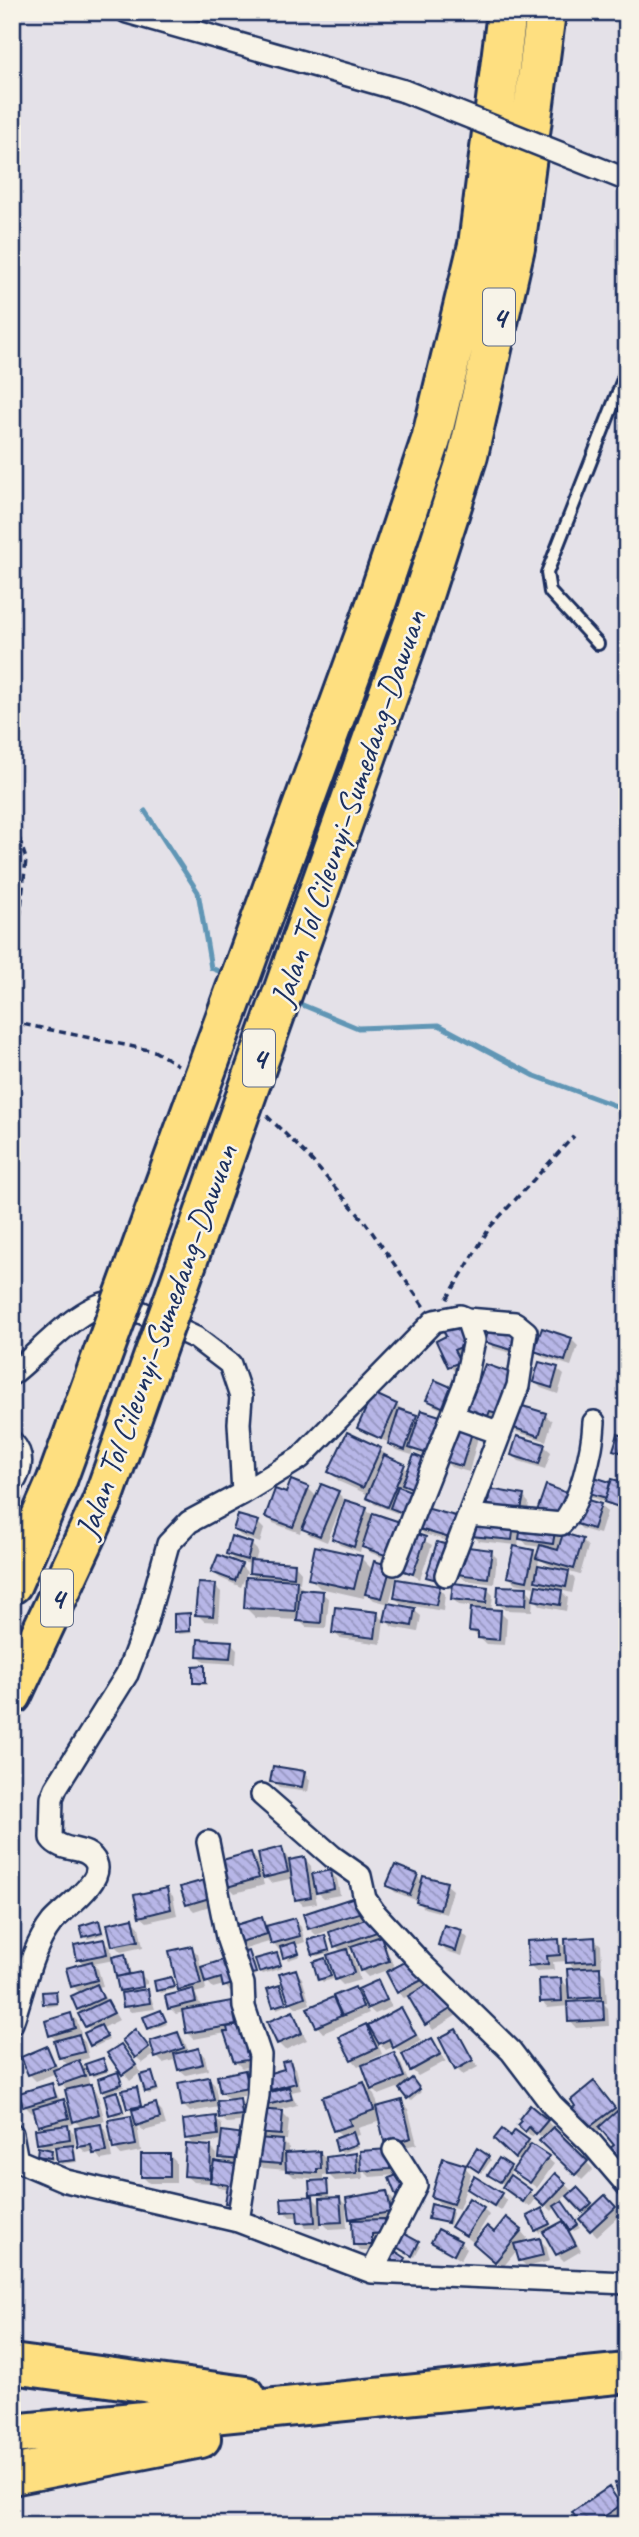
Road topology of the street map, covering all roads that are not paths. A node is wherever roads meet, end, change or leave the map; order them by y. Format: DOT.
graph roads {
  1 [pos="127,12"];
  2 [pos="506,12"];
  3 [pos="545,12"];
  4 [pos="626,179"];
  5 [pos="627,369"];
  6 [pos="598,644"];
  7 [pos="467,1319"];
  8 [pos="12,1374"];
  9 [pos="452,1416"];
  10 [pos="594,1422"];
  11 [pos="500,1433"];
  12 [pos="12,1442"];
  13 [pos="12,1485"];
  14 [pos="243,1493"];
  15 [pos="468,1515"];
  16 [pos="394,1564"];
  17 [pos="446,1575"];
  18 [pos="12,1584"];
  19 [pos="15,1692"];
  20 [pos="262,1795"];
  21 [pos="208,1842"];
  22 [pos="12,2023"];
  23 [pos="12,2134"];
  24 [pos="394,2150"];
  25 [pos="15,2159"];
  26 [pos="627,2185"];
  27 [pos="238,2221"];
  28 [pos="372,2272"];
  29 [pos="627,2283"];
  30 [pos="12,2364"];
  31 [pos="627,2373"];
  32 [pos="627,2391"];
  33 [pos="295,2413"];
  34 [pos="12,2434"];
  35 [pos="12,2447"];
  36 [pos="12,2475"];
  1 -- 4 [label="street, bridge"];
  2 -- 18 [label="highway, Jalan Tol Cileunyi–Sumedang–Dawuan / 4, bridge"];
  3 -- 19 [label="highway, Jalan Tol Cileunyi–Sumedang–Dawuan / 4, bridge"];
  5 -- 6 [label="lane"];
  7 -- 9 [label="street"];
  7 -- 11 [label="street"];
  7 -- 14 [label="street"];
  8 -- 14 [label="street"];
  9 -- 11 [label="street"];
  9 -- 16 [label="street"];
  10 -- 15 [label="street"];
  11 -- 15 [label="street"];
  12 -- 13 [label="street"];
  14 -- 22 [label="street"];
  15 -- 17 [label="street"];
  20 -- 26 [label="street"];
  21 -- 27 [label="street"];
  23 -- 25 [label="street"];
  24 -- 28 [label="street"];
  25 -- 27 [label="street"];
  27 -- 28 [label="street"];
  28 -- 29 [label="street"];
  30 -- 33 [label="highway"];
  31 -- 33 [label="highway"];
  32 -- 33 [label="highway"];
  33 -- 34 [label="highway"];
  33 -- 35 [label="highway"];
  33 -- 36 [label="highway"];
}
